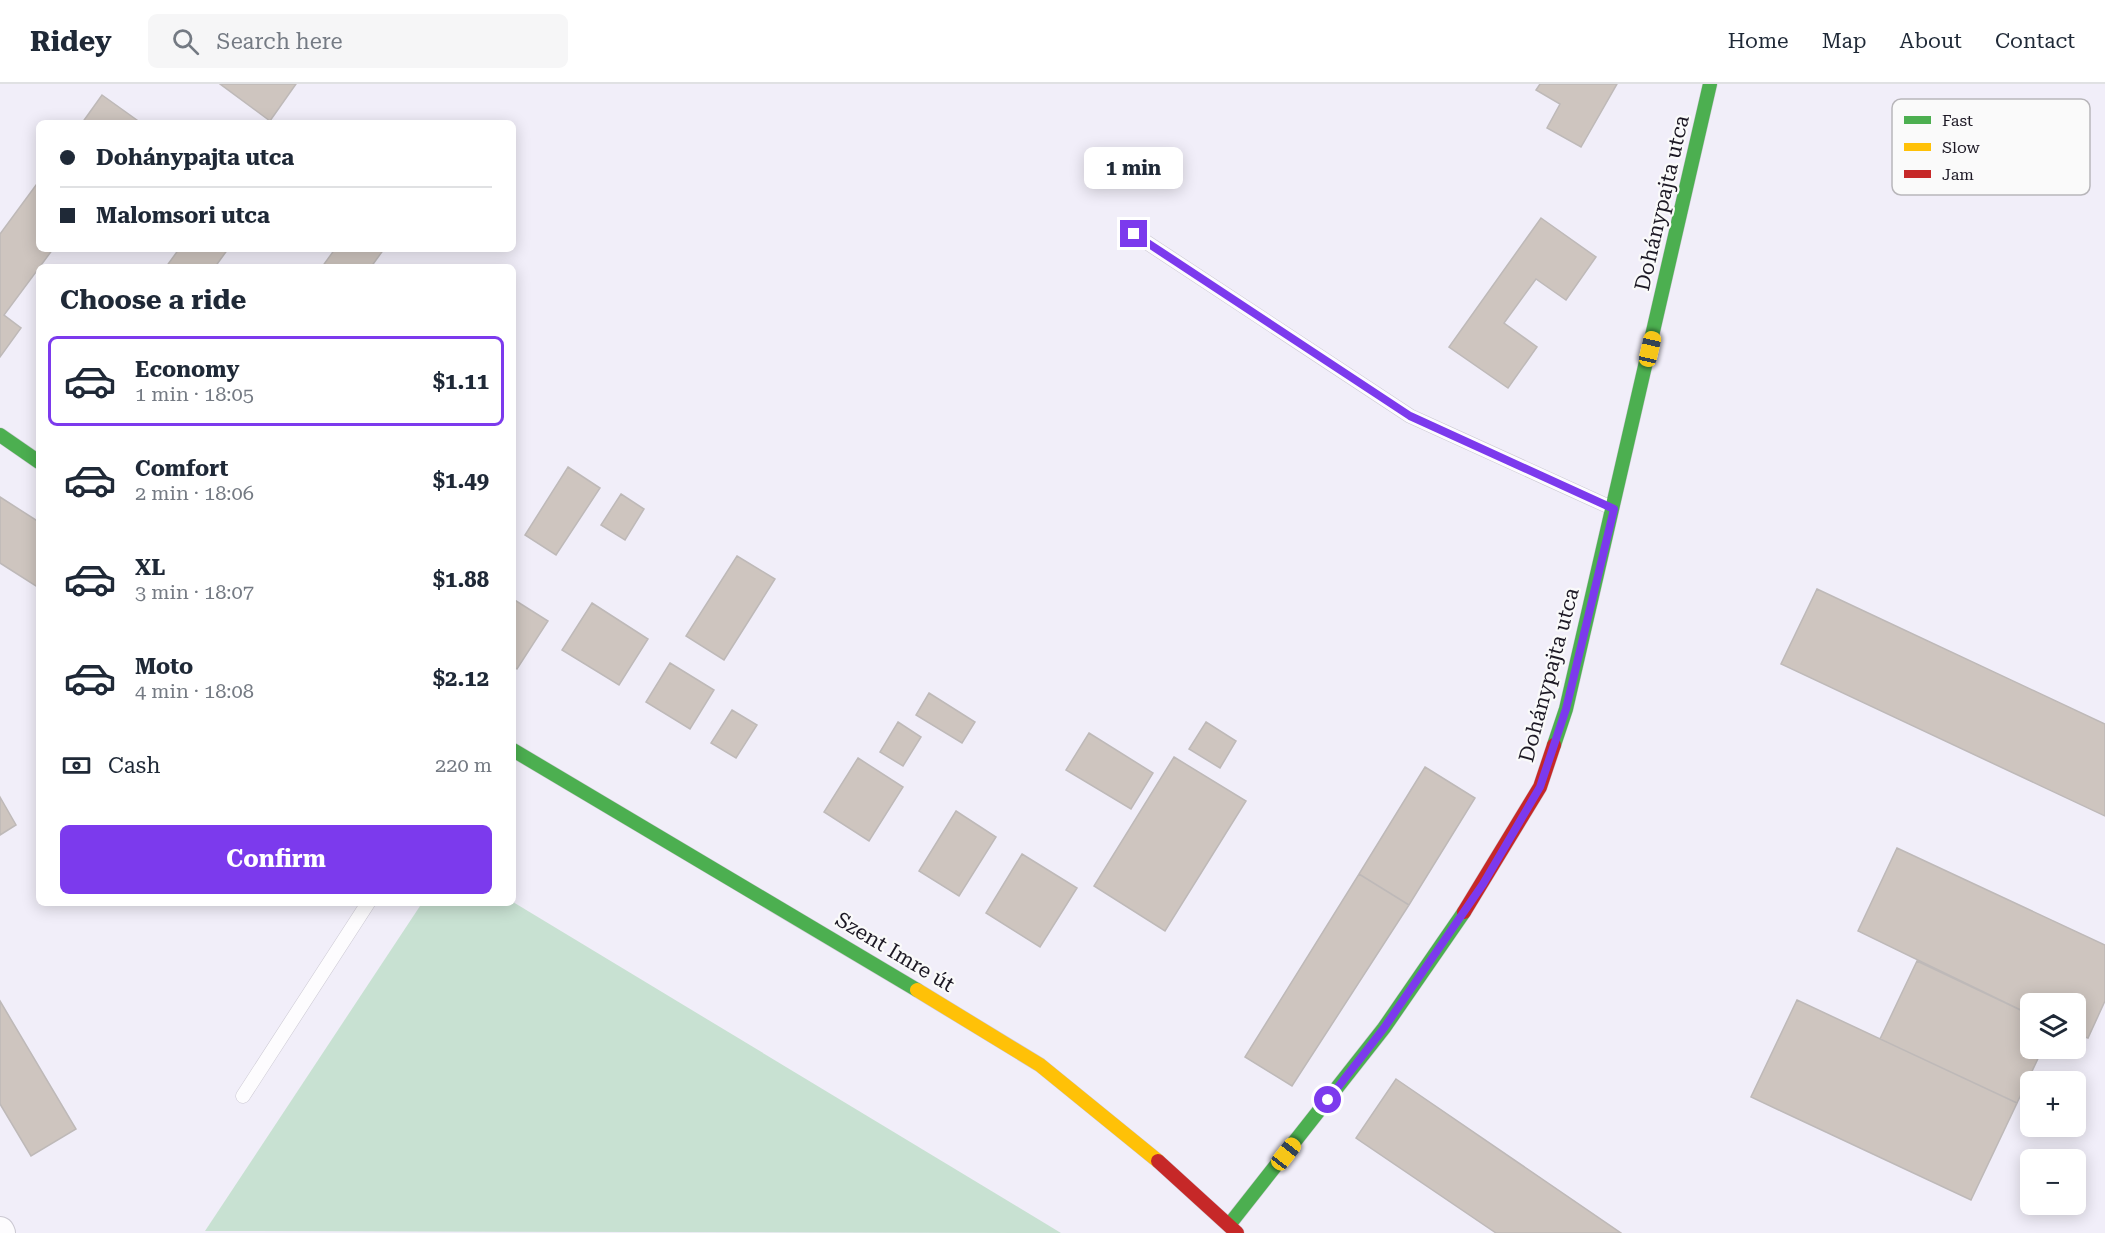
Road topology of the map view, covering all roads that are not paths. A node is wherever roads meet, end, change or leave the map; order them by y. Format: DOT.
graph roads {
  1 [pos="1710,84"];
  2 [pos="1134,234"];
  3 [pos="0,435"];
  4 [pos="36,460"];
  5 [pos="1614,509"];
  6 [pos="516,752"];
  7 [pos="366,906"];
  8 [pos="243,1096"];
  9 [pos="1233,1229"];
  1 -- 5 [label="street, Dohánypajta utca"];
  2 -- 5 [label="lane"];
  3 -- 4 [label="street"];
  5 -- 9 [label="street, Dohánypajta utca"];
  6 -- 9 [label="street, Szent Imre út"];
  7 -- 8 [label="lane"];
}
